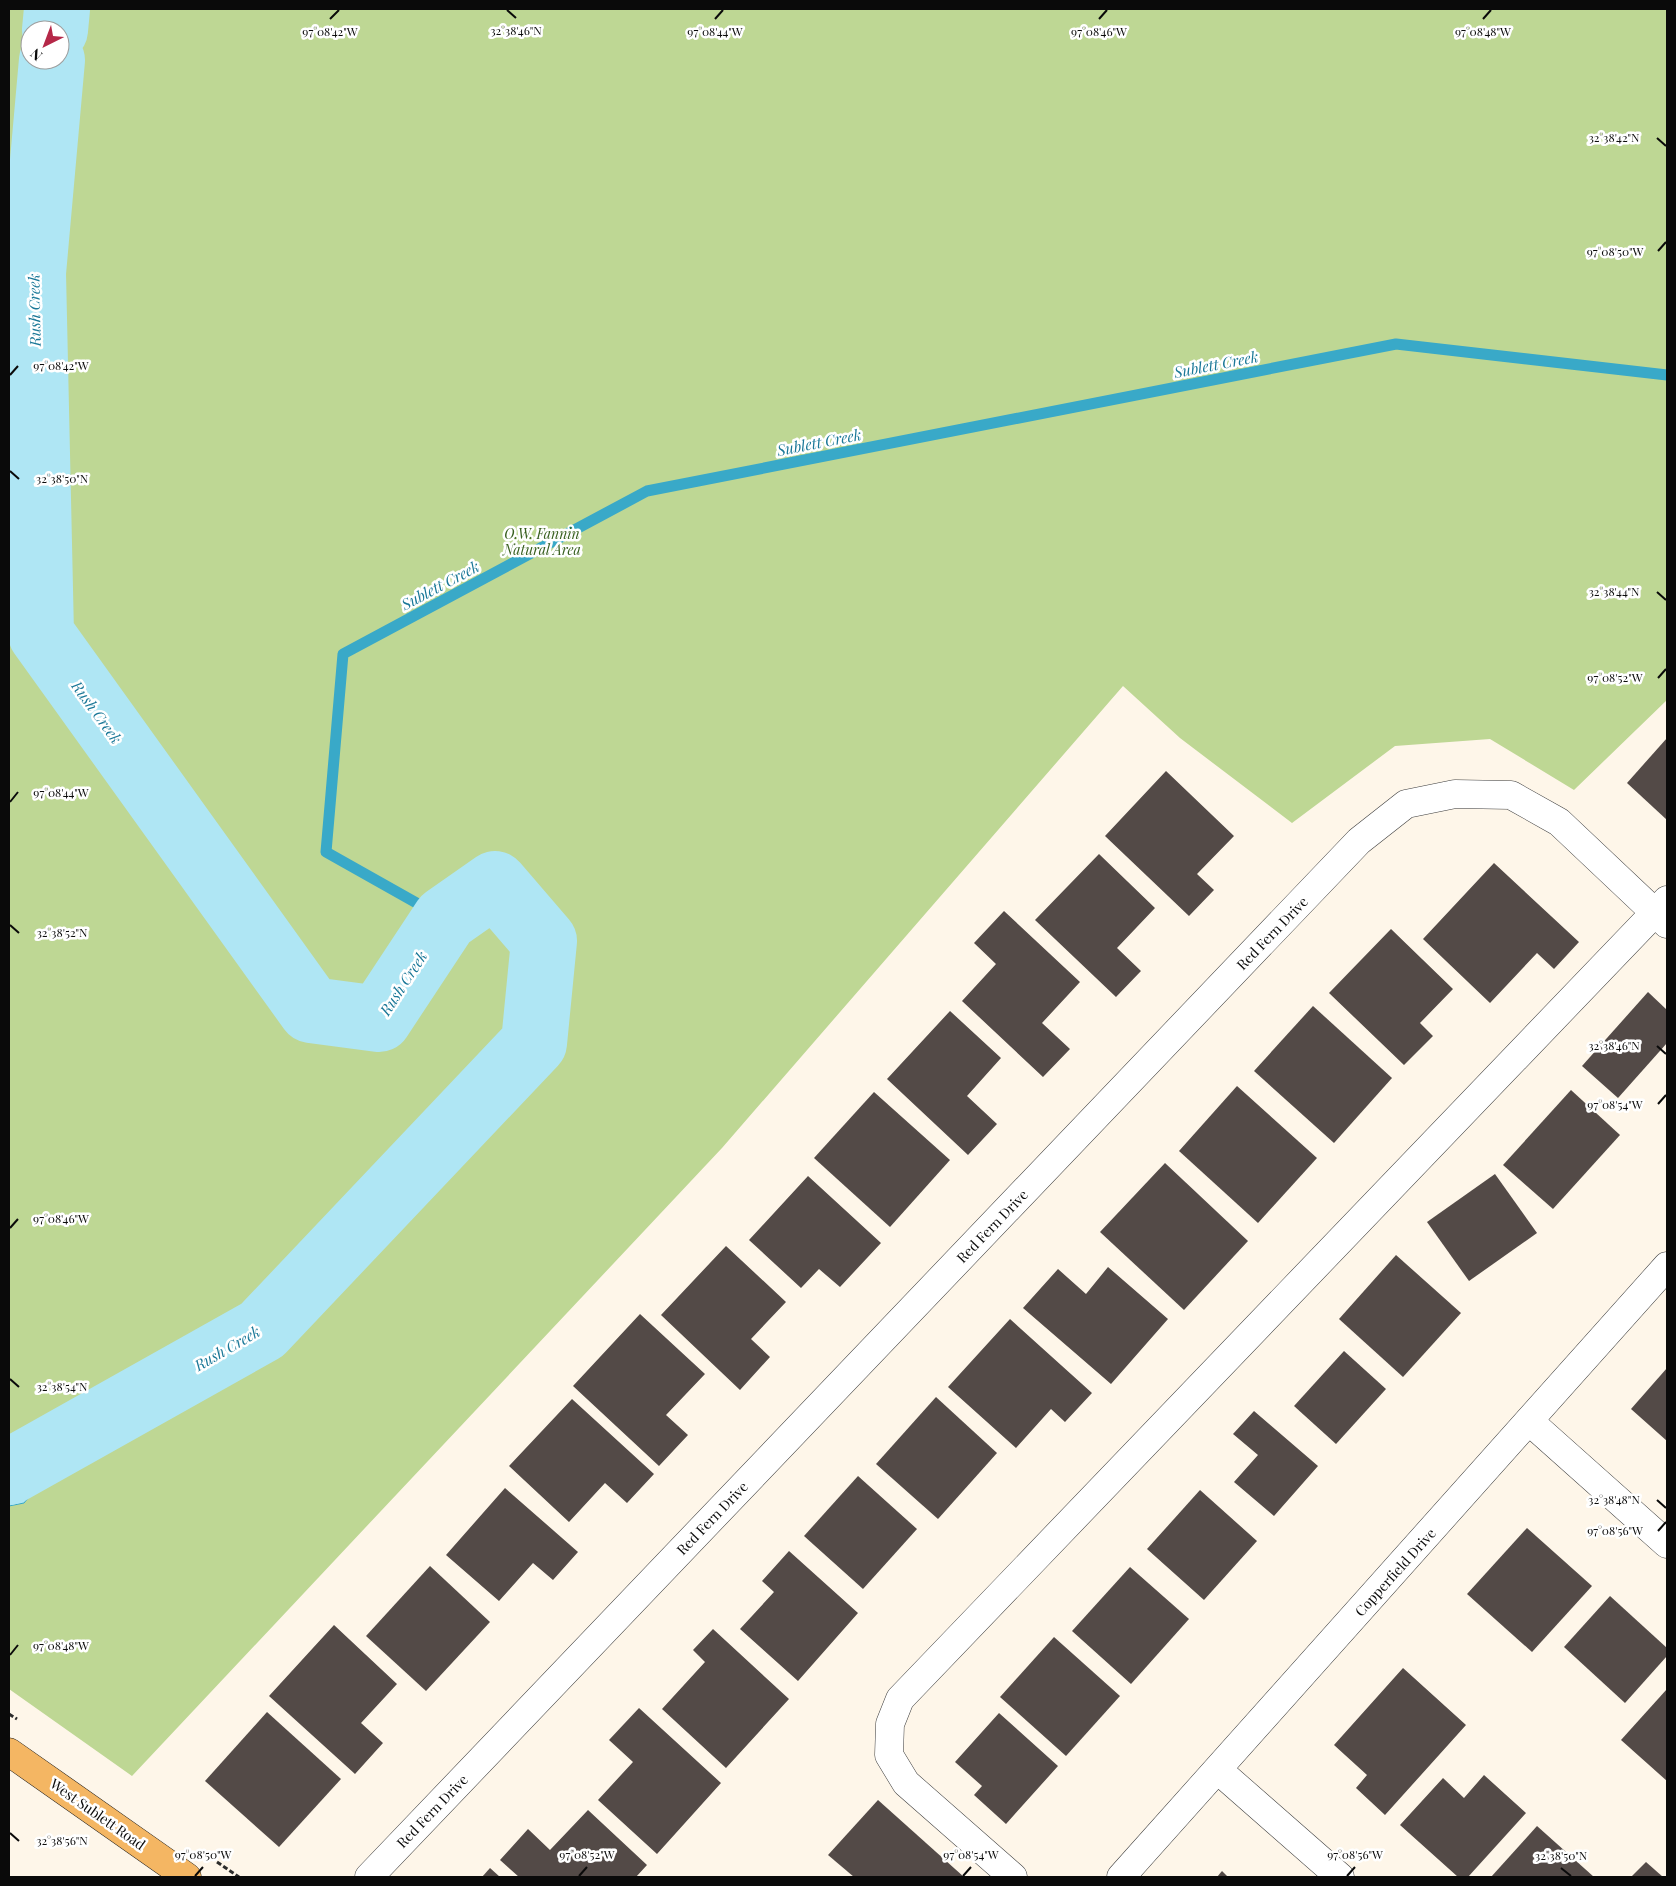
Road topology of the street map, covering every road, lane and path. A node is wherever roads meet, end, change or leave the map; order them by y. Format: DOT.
graph roads {
  1 [pos="1663,912"];
  2 [pos="1667,1266"];
  3 [pos="1529,1421"];
  4 [pos="1667,1544"];
  5 [pos="9,1752"];
  6 [pos="1218,1770"];
  7 [pos="187,1877"];
  8 [pos="369,1877"];
  9 [pos="1013,1877"];
  10 [pos="1121,1877"];
  11 [pos="1340,1877"];
  1 -- 8 [label="street, Red Fern Drive"];
  1 -- 9 [label="street"];
  2 -- 3 [label="street, Copperfield Drive"];
  3 -- 4 [label="street"];
  3 -- 6 [label="street, Copperfield Drive"];
  5 -- 7 [label="main road, West Sublett Road"];
  6 -- 10 [label="street, Copperfield Drive"];
  6 -- 11 [label="street"];
}
